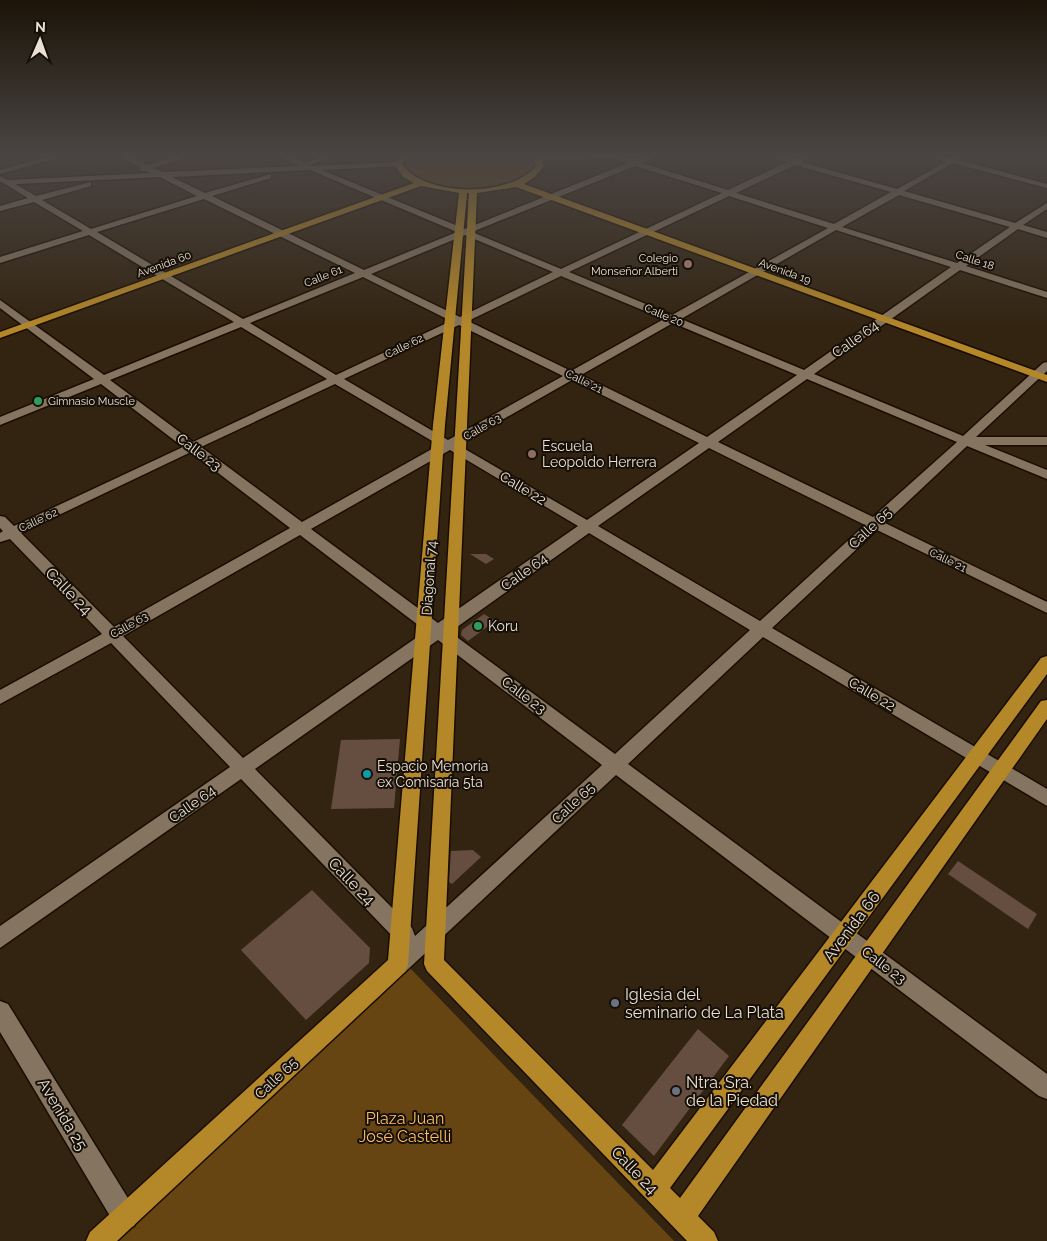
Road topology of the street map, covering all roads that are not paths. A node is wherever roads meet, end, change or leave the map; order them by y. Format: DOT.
graph roads {
  1 [pos="58,213"];
  2 [pos="150,213"];
  3 [pos="239,213"];
  4 [pos="332,213"];
  5 [pos="419,213"];
  6 [pos="464,213"];
  7 [pos="469,213"];
  8 [pos="511,213"];
  9 [pos="604,213"];
  10 [pos="687,213"];
  11 [pos="791,213"];
  12 [pos="860,213"];
  13 [pos="971,213"];
  14 [pos="1036,213"];
  15 [pos="1017,226"];
  16 [pos="835,227"];
  17 [pos="651,230"];
  18 [pos="90,232"];
  19 [pos="278,232"];
  20 [pos="465,232"];
  21 [pos="1047,235"];
  22 [pos="0,260"];
  23 [pos="959,267"];
  24 [pos="760,270"];
  25 [pos="562,272"];
  26 [pos="363,273"];
  27 [pos="160,274"];
  28 [pos="1047,295"];
  29 [pos="0,303"];
  30 [pos="888,316"];
  31 [pos="673,319"];
  32 [pos="458,321"];
  33 [pos="26,322"];
  34 [pos="242,322"];
  35 [pos="0,327"];
  36 [pos="0,334"];
  37 [pos="1044,371"];
  38 [pos="806,374"];
  39 [pos="572,376"];
  40 [pos="102,379"];
  41 [pos="336,379"];
  42 [pos="0,421"];
  43 [pos="965,441"];
  44 [pos="1047,441"];
  45 [pos="708,442"];
  46 [pos="449,445"];
  47 [pos="192,447"];
  48 [pos="1047,475"];
  49 [pos="0,520"];
  50 [pos="875,524"];
  51 [pos="588,526"];
  52 [pos="301,528"];
  53 [pos="6,535"];
  54 [pos="1047,608"];
  55 [pos="441,629"];
  56 [pos="762,629"];
  57 [pos="112,635"];
  58 [pos="424,642"];
  59 [pos="1047,662"];
  60 [pos="0,698"];
  61 [pos="1047,706"];
  62 [pos="977,756"];
  63 [pos="615,764"];
  64 [pos="243,768"];
  65 [pos="1001,770"];
  66 [pos="1047,798"];
  67 [pos="401,931"];
  68 [pos="434,932"];
  69 [pos="844,935"];
  70 [pos="0,938"];
  71 [pos="417,947"];
  72 [pos="870,954"];
  73 [pos="434,964"];
  74 [pos="398,965"];
  75 [pos="0,1012"];
  76 [pos="1047,1088"];
  77 [pos="654,1189"];
  78 [pos="125,1217"];
  79 [pos="682,1218"];
  80 [pos="99,1241"];
  81 [pos="705,1241"];
  1 -- 18 [label="street, Calle 22"];
  2 -- 18 [label="street"];
  3 -- 19 [label="street, Calle 21"];
  4 -- 19 [label="main road, Avenida 60"];
  5 -- 20 [label="street, Calle 20"];
  6 -- 20 [label="main road, Diagonal 74"];
  7 -- 20 [label="main road, Diagonal 74"];
  8 -- 20 [label="street, Calle 61"];
  9 -- 17 [label="main road, Avenida 19"];
  10 -- 17 [label="street, Calle 62"];
  11 -- 16 [label="street, Calle 18"];
  12 -- 16 [label="street, Calle 63"];
  13 -- 15 [label="street"];
  14 -- 15 [label="street, Calle 64"];
  15 -- 21 [label="street"];
  15 -- 23 [label="street, Calle 64"];
  16 -- 23 [label="street, Calle 18"];
  16 -- 24 [label="street, Calle 63"];
  17 -- 24 [label="main road, Avenida 19"];
  17 -- 25 [label="street, Calle 62"];
  18 -- 22 [label="street"];
  18 -- 27 [label="street, Calle 22"];
  19 -- 26 [label="street, Calle 21"];
  19 -- 27 [label="main road, Avenida 60"];
  20 -- 25 [label="street, Calle 20"];
  20 -- 26 [label="street, Calle 61"];
  20 -- 32 [label="main road, Diagonal 74"];
  20 -- 32 [label="main road, Diagonal 74"];
  23 -- 28 [label="street, Calle 18"];
  23 -- 30 [label="street, Calle 64"];
  24 -- 30 [label="main road, Avenida 19"];
  24 -- 31 [label="street, Calle 63"];
  25 -- 31 [label="street, Calle 20"];
  25 -- 32 [label="street, Calle 62"];
  26 -- 32 [label="street, Calle 21"];
  26 -- 34 [label="street, Calle 61"];
  27 -- 33 [label="main road, Avenida 60"];
  27 -- 34 [label="street, Calle 22"];
  29 -- 33 [label="street, Calle 23"];
  30 -- 37 [label="main road, Avenida 19"];
  30 -- 38 [label="street, Calle 64"];
  31 -- 38 [label="street, Calle 20"];
  31 -- 39 [label="street, Calle 63"];
  32 -- 39 [label="street, Calle 21"];
  32 -- 41 [label="street, Calle 62"];
  32 -- 46 [label="main road, Diagonal 74"];
  32 -- 46 [label="main road, Diagonal 74"];
  33 -- 35 [label="main road, Avenida 60"];
  33 -- 36 [label="main road, Avenida 60"];
  33 -- 40 [label="street, Calle 23"];
  34 -- 40 [label="street, Calle 61"];
  34 -- 41 [label="street, Calle 22"];
  37 -- 43 [label="street, Calle 65"];
  38 -- 43 [label="street, Calle 20"];
  38 -- 45 [label="street, Calle 64"];
  39 -- 45 [label="street, Calle 21"];
  39 -- 46 [label="street, Calle 63"];
  40 -- 42 [label="street, Calle 61"];
  40 -- 47 [label="street, Calle 23"];
  41 -- 46 [label="street, Calle 22"];
  41 -- 47 [label="street, Calle 62"];
  43 -- 44 [label="street"];
  43 -- 48 [label="street, Calle 20"];
  43 -- 50 [label="street, Calle 65"];
  45 -- 50 [label="street, Calle 21"];
  45 -- 51 [label="street, Calle 64"];
  46 -- 51 [label="street, Calle 22"];
  46 -- 52 [label="street, Calle 63"];
  46 -- 55 [label="main road, Diagonal 74"];
  46 -- 55 [label="main road, Diagonal 74"];
  47 -- 52 [label="street, Calle 23"];
  47 -- 53 [label="street, Calle 62"];
  49 -- 53 [label="street, Calle 24"];
  50 -- 54 [label="street, Calle 21"];
  50 -- 56 [label="street, Calle 65"];
  51 -- 55 [label="street, Calle 64"];
  51 -- 56 [label="street, Calle 22"];
  52 -- 55 [label="street, Calle 23"];
  52 -- 57 [label="street, Calle 63"];
  53 -- 57 [label="street, Calle 24"];
  55 -- 58 [label="main road, Diagonal 74"];
  55 -- 63 [label="street, Calle 23"];
  55 -- 68 [label="main road, Diagonal 74"];
  56 -- 62 [label="street, Calle 22"];
  56 -- 63 [label="street, Calle 65"];
  57 -- 60 [label="street, Calle 63"];
  57 -- 64 [label="street, Calle 24"];
  58 -- 64 [label="street, Calle 64"];
  58 -- 67 [label="main road, Diagonal 74"];
  59 -- 62 [label="main road, Avenida 66"];
  61 -- 65 [label="main road"];
  62 -- 65 [label="street, Calle 22"];
  62 -- 69 [label="main road, Avenida 66"];
  63 -- 68 [label="street, Calle 65"];
  63 -- 69 [label="street, Calle 23"];
  64 -- 67 [label="street, Calle 24"];
  64 -- 70 [label="street, Calle 64"];
  65 -- 66 [label="street, Calle 22"];
  65 -- 72 [label="main road"];
  67 -- 71 [label="street, Calle 24"];
  67 -- 74 [label="main road, Diagonal 74"];
  68 -- 71 [label="street, Calle 65"];
  68 -- 73 [label="main road, Diagonal 74"];
  69 -- 72 [label="street, Calle 23"];
  69 -- 77 [label="main road, Avenida 66"];
  71 -- 73 [label="street, Calle 24"];
  71 -- 74 [label="street, Calle 65"];
  72 -- 76 [label="street, Calle 23"];
  72 -- 79 [label="main road"];
  73 -- 77 [label="main road, Calle 24"];
  74 -- 78 [label="main road, Calle 65"];
  75 -- 78 [label="street, Avenida 25"];
  77 -- 79 [label="main road, Calle 24"];
  78 -- 80 [label="main road, Calle 65"];
  79 -- 81 [label="main road, Calle 24"];
}
